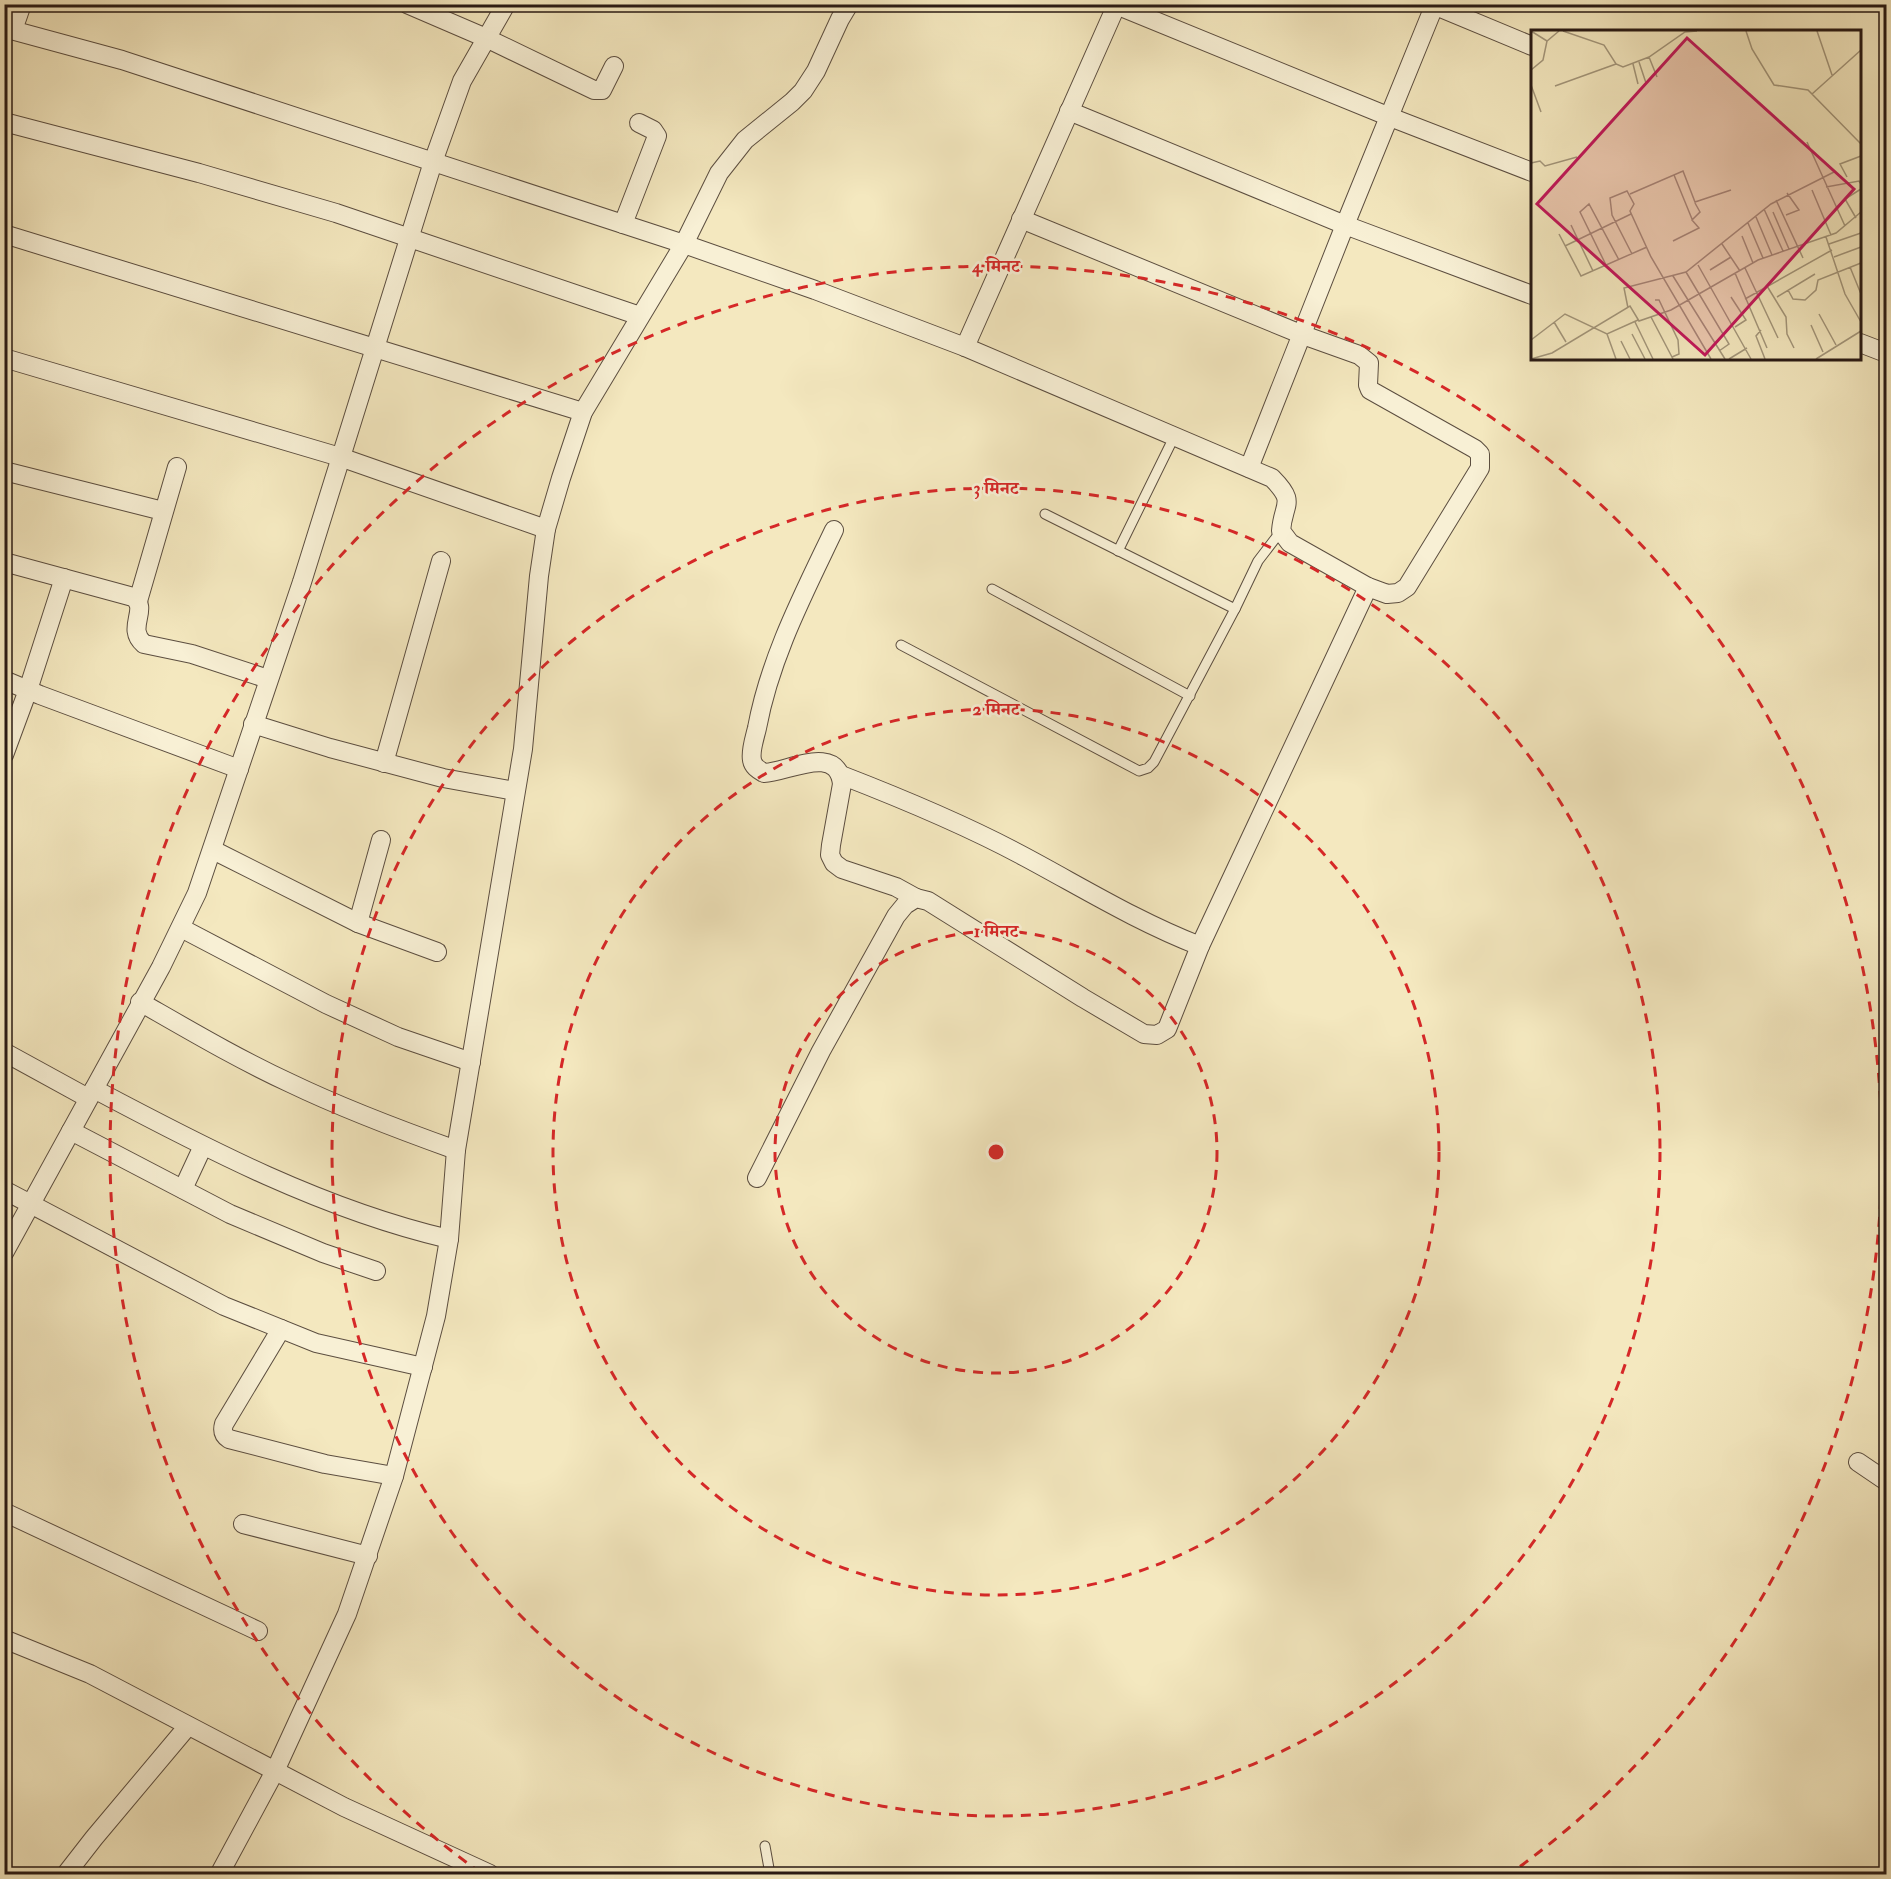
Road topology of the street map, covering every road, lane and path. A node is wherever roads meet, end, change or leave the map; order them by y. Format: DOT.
graph roads {
  1 [pos="22,4"];
  2 [pos="407,4"];
  3 [pos="506,4"];
  4 [pos="849,4"];
  5 [pos="1116,5"];
  6 [pos="1434,5"];
  7 [pos="9,29"];
  8 [pos="486,38"];
  9 [pos="1531,45"];
  10 [pos="614,66"];
  11 [pos="1069,111"];
  12 [pos="1390,117"];
  13 [pos="4,122"];
  14 [pos="639,123"];
  15 [pos="433,162"];
  16 [pos="1531,171"];
  17 [pos="1021,219"];
  18 [pos="623,224"];
  19 [pos="1345,225"];
  20 [pos="4,234"];
  21 [pos="409,238"];
  22 [pos="684,244"];
  23 [pos="1531,294"];
  24 [pos="640,316"];
  25 [pos="1303,335"];
  26 [pos="1861,343"];
  27 [pos="965,347"];
  28 [pos="374,348"];
  29 [pos="1887,352"];
  30 [pos="4,358"];
  31 [pos="583,412"];
  32 [pos="1175,435"];
  33 [pos="340,457"];
  34 [pos="177,467"];
  35 [pos="1249,468"];
  36 [pos="4,471"];
  37 [pos="164,512"];
  38 [pos="1045,514"];
  39 [pos="546,529"];
  40 [pos="834,530"];
  41 [pos="1281,531"];
  42 [pos="1118,551"];
  43 [pos="441,561"];
  44 [pos="4,562"];
  45 [pos="64,578"];
  46 [pos="1368,587"];
  47 [pos="992,589"];
  48 [pos="138,601"];
  49 [pos="1235,609"];
  50 [pos="901,645"];
  51 [pos="268,679"];
  52 [pos="4,680"];
  53 [pos="28,690"];
  54 [pos="1190,696"];
  55 [pos="253,724"];
  56 [pos="4,755"];
  57 [pos="384,763"];
  58 [pos="239,769"];
  59 [pos="841,775"];
  60 [pos="515,791"];
  61 [pos="381,840"];
  62 [pos="213,850"];
  63 [pos="916,898"];
  64 [pos="358,923"];
  65 [pos="181,928"];
  66 [pos="1200,946"];
  67 [pos="437,952"];
  68 [pos="140,1002"];
  69 [pos="4,1052"];
  70 [pos="471,1062"];
  71 [pos="91,1093"];
  72 [pos="70,1131"];
  73 [pos="203,1146"];
  74 [pos="456,1150"];
  75 [pos="757,1178"];
  76 [pos="183,1189"];
  77 [pos="4,1190"];
  78 [pos="31,1204"];
  79 [pos="449,1239"];
  80 [pos="4,1253"];
  81 [pos="376,1271"];
  82 [pos="281,1329"];
  83 [pos="423,1367"];
  84 [pos="1858,1462"];
  85 [pos="394,1476"];
  86 [pos="1887,1481"];
  87 [pos="4,1512"];
  88 [pos="243,1524"];
  89 [pos="368,1556"];
  90 [pos="258,1631"];
  91 [pos="4,1639"];
  92 [pos="188,1726"];
  93 [pos="275,1771"];
  94 [pos="765,1846"];
  95 [pos="220,1873"];
  96 [pos="66,1875"];
  97 [pos="490,1875"];
  98 [pos="770,1875"];
  1 -- 7 [label="street"];
  2 -- 8 [label="street"];
  3 -- 8 [label="street"];
  4 -- 22 [label="street"];
  5 -- 11 [label="street"];
  5 -- 12 [label="street"];
  6 -- 9 [label="street"];
  6 -- 12 [label="street"];
  7 -- 15 [label="street"];
  8 -- 10 [label="street"];
  8 -- 15 [label="street"];
  11 -- 17 [label="street"];
  11 -- 19 [label="street"];
  12 -- 16 [label="street"];
  12 -- 19 [label="street"];
  13 -- 21 [label="street"];
  14 -- 18 [label="street"];
  15 -- 18 [label="street"];
  15 -- 21 [label="street"];
  17 -- 25 [label="street"];
  17 -- 27 [label="street"];
  18 -- 22 [label="street"];
  19 -- 23 [label="street"];
  19 -- 25 [label="street"];
  20 -- 28 [label="street"];
  21 -- 24 [label="street"];
  21 -- 28 [label="street"];
  22 -- 24 [label="street"];
  22 -- 27 [label="street"];
  24 -- 31 [label="street"];
  25 -- 35 [label="street"];
  25 -- 46 [label="street"];
  26 -- 29 [label="street"];
  27 -- 32 [label="street"];
  28 -- 31 [label="street"];
  28 -- 33 [label="street"];
  30 -- 33 [label="street"];
  31 -- 39 [label="street"];
  32 -- 35 [label="street"];
  32 -- 42 [label="lane"];
  33 -- 39 [label="street"];
  33 -- 51 [label="street"];
  34 -- 37 [label="street"];
  35 -- 41 [label="street"];
  36 -- 37 [label="street"];
  37 -- 48 [label="street"];
  38 -- 42 [label="lane"];
  39 -- 60 [label="street"];
  40 -- 59 [label="street"];
  41 -- 46 [label="street"];
  41 -- 49 [label="lane"];
  42 -- 49 [label="lane"];
  43 -- 57 [label="street"];
  44 -- 45 [label="street"];
  45 -- 48 [label="street"];
  45 -- 53 [label="street"];
  46 -- 66 [label="street"];
  47 -- 54 [label="lane"];
  48 -- 51 [label="street"];
  49 -- 54 [label="lane"];
  50 -- 54 [label="lane"];
  51 -- 55 [label="street"];
  52 -- 53 [label="street"];
  53 -- 56 [label="street"];
  53 -- 58 [label="street"];
  55 -- 57 [label="street"];
  55 -- 58 [label="street"];
  57 -- 60 [label="street"];
  58 -- 62 [label="street"];
  59 -- 63 [label="street"];
  59 -- 66 [label="street"];
  60 -- 70 [label="street"];
  61 -- 64 [label="street"];
  62 -- 64 [label="street"];
  62 -- 65 [label="street"];
  63 -- 66 [label="street"];
  63 -- 75 [label="street"];
  64 -- 67 [label="street"];
  65 -- 68 [label="street"];
  65 -- 70 [label="street"];
  68 -- 71 [label="street"];
  68 -- 74 [label="street"];
  69 -- 71 [label="street"];
  70 -- 74 [label="street"];
  71 -- 72 [label="street"];
  71 -- 73 [label="street"];
  72 -- 76 [label="street"];
  72 -- 78 [label="street"];
  73 -- 76 [label="street"];
  73 -- 79 [label="street"];
  74 -- 79 [label="street"];
  76 -- 81 [label="street"];
  77 -- 78 [label="street"];
  78 -- 80 [label="street"];
  78 -- 82 [label="street"];
  79 -- 83 [label="street"];
  82 -- 83 [label="street"];
  82 -- 85 [label="street"];
  83 -- 85 [label="street"];
  84 -- 86 [label="street"];
  85 -- 89 [label="street"];
  87 -- 90 [label="street"];
  88 -- 89 [label="street"];
  89 -- 93 [label="street"];
  91 -- 92 [label="street"];
  92 -- 93 [label="street"];
  92 -- 96 [label="street"];
  93 -- 95 [label="street"];
  93 -- 97 [label="street"];
  94 -- 98 [label="lane"];
}
